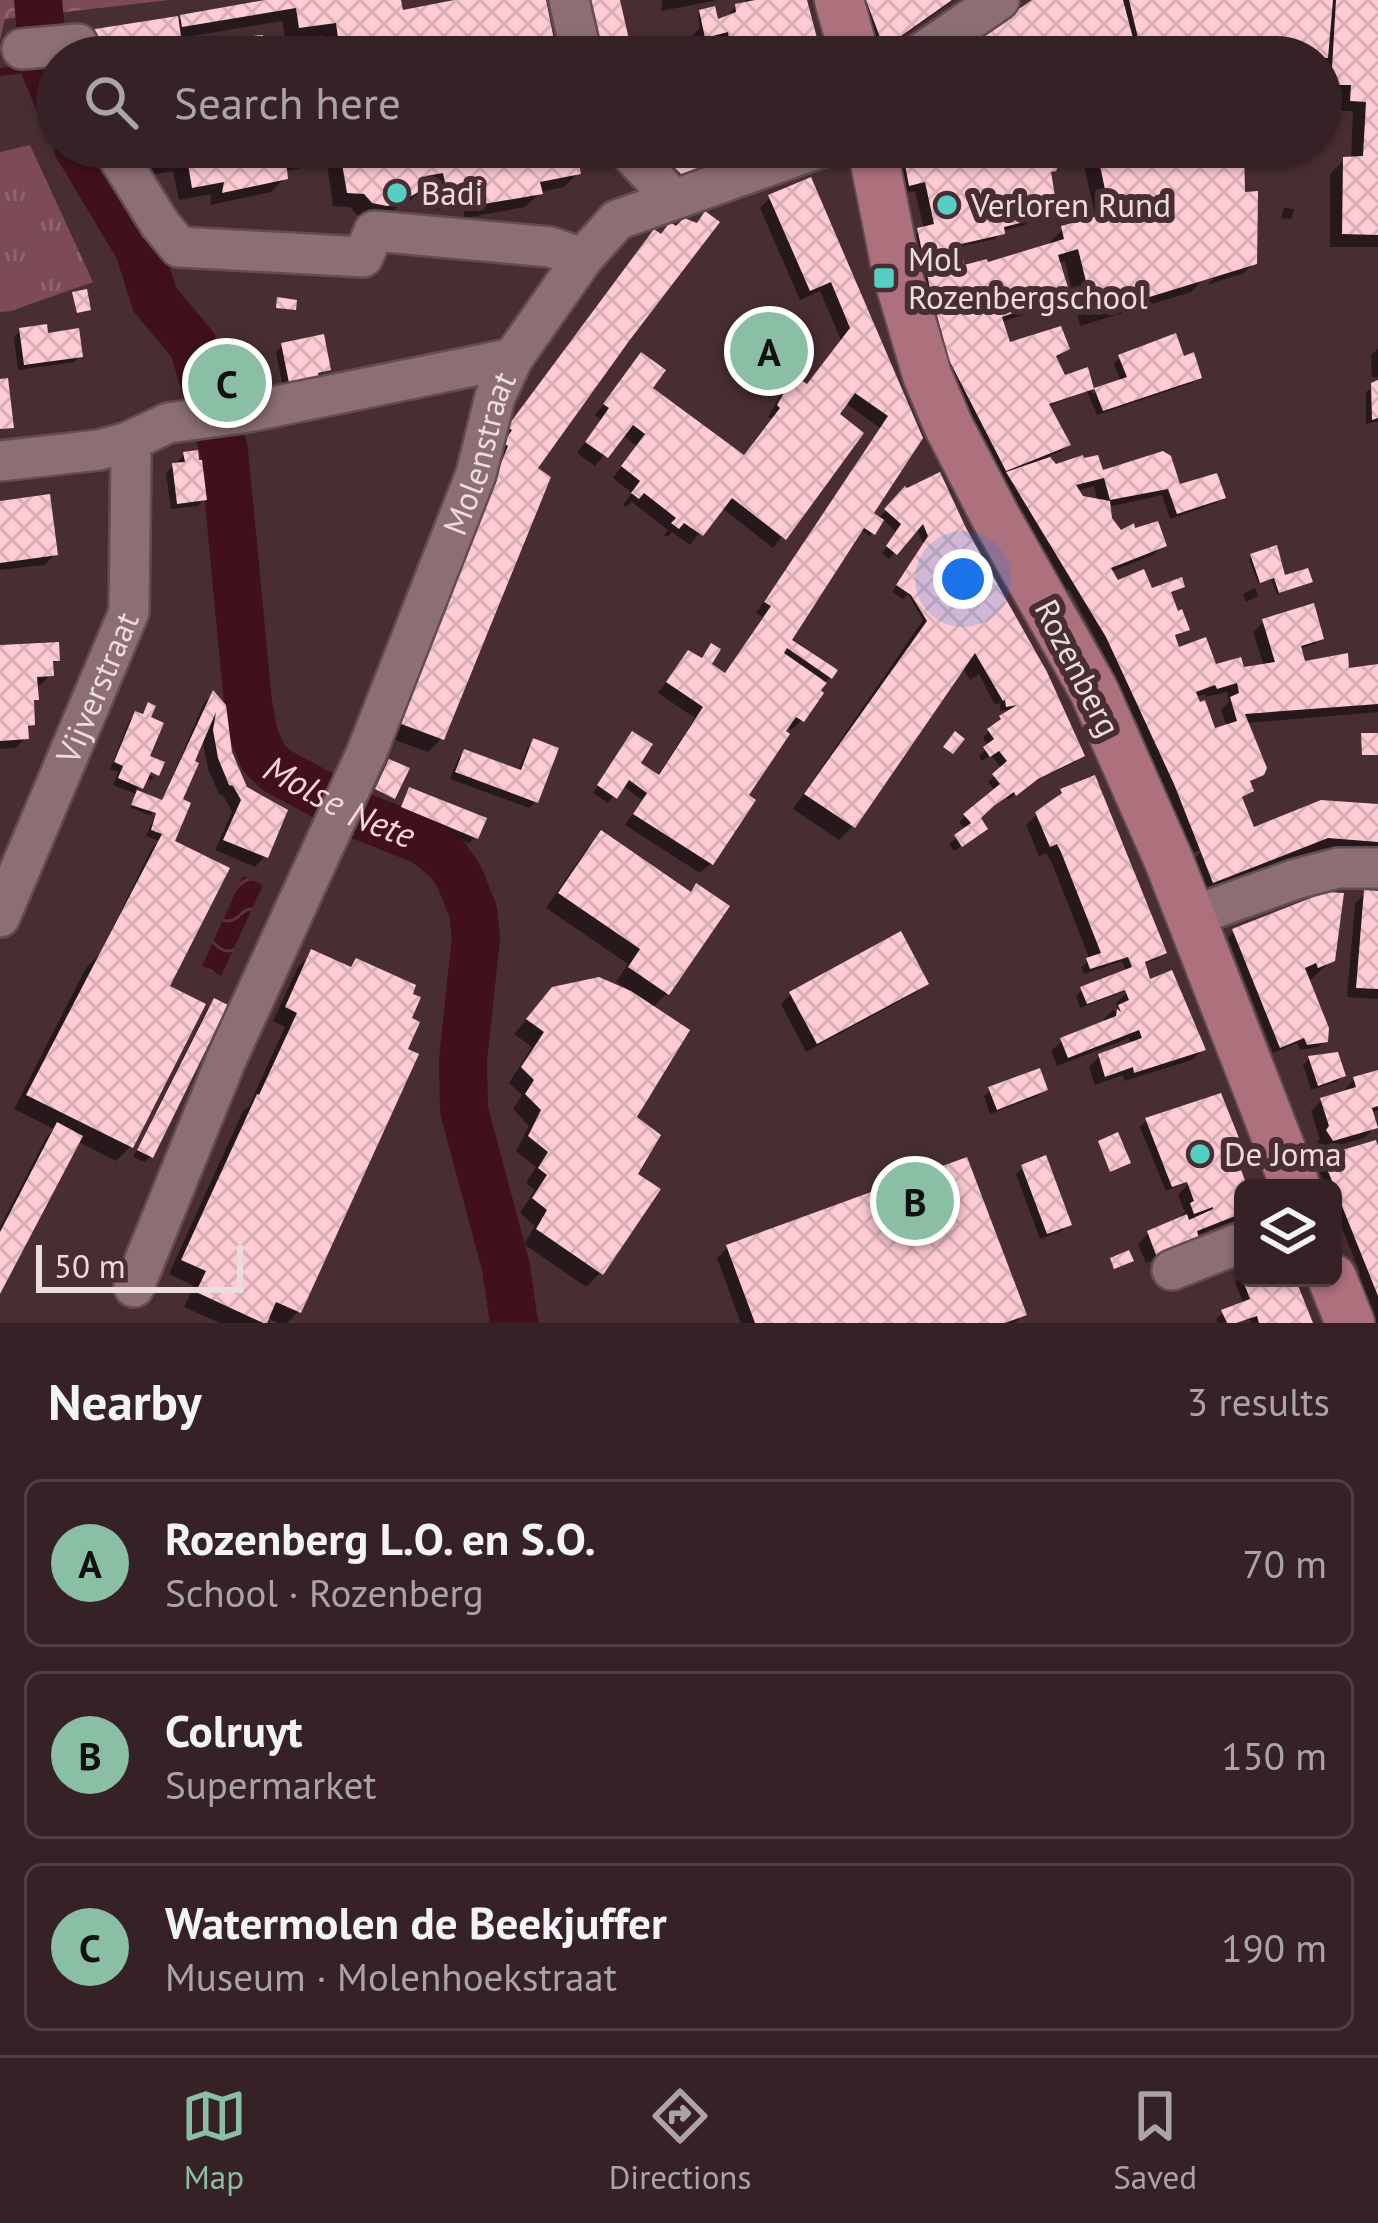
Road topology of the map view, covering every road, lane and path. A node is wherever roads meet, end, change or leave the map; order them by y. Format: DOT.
graph roads {
  1 [pos="569,0"];
  2 [pos="839,0"];
  3 [pos="999,0"];
  4 [pos="577,36"];
  5 [pos="849,36"];
  6 [pos="947,36"];
  7 [pos="125,168"];
  8 [pos="644,168"];
  9 [pos="760,168"];
  10 [pos="876,168"];
  11 [pos="672,198"];
  12 [pos="583,258"];
  13 [pos="513,358"];
  14 [pos="128,442"];
  15 [pos="0,461"];
  16 [pos="1378,868"];
  17 [pos="0,917"];
  18 [pos="1190,917"];
  19 [pos="1292,1179"];
  20 [pos="1234,1246"];
  21 [pos="1172,1270"];
  22 [pos="134,1287"];
  23 [pos="1336,1287"];
  24 [pos="1350,1323"];
  1 -- 4 [label="street"];
  2 -- 5 [label="main road"];
  3 -- 6 [label="street"];
  7 -- 12 [label="street"];
  8 -- 11 [label="street"];
  9 -- 11 [label="street, Molenstraat"];
  10 -- 18 [label="main road, Rozenberg"];
  11 -- 12 [label="street, Molenstraat"];
  12 -- 13 [label="street, Molenstraat"];
  13 -- 14 [label="street"];
  13 -- 22 [label="street, Molenstraat"];
  14 -- 15 [label="street"];
  14 -- 17 [label="street, Vijverstraat"];
  16 -- 18 [label="street"];
  18 -- 19 [label="main road, Rozenberg"];
  20 -- 21 [label="street"];
  23 -- 24 [label="main road"];
}
